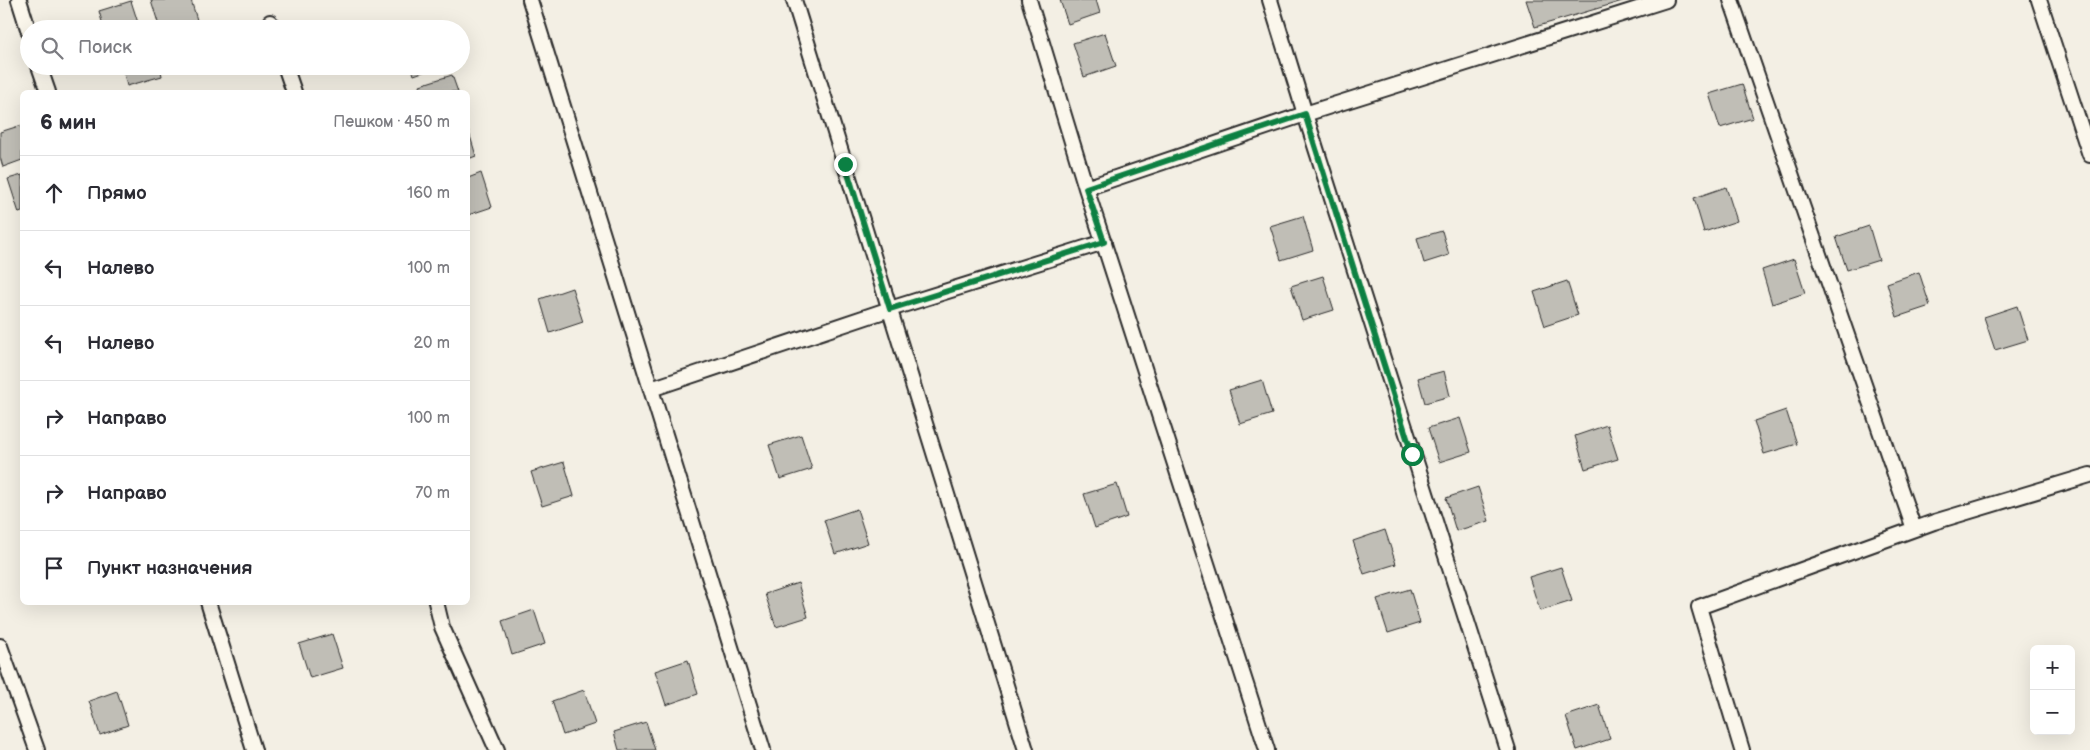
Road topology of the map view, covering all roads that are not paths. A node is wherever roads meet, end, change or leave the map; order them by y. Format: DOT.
graph roads {
  1 [pos="19,0"];
  2 [pos="530,0"];
  3 [pos="794,0"];
  4 [pos="1029,0"];
  5 [pos="1270,0"];
  6 [pos="1666,0"];
  7 [pos="1731,0"];
  8 [pos="2039,0"];
  9 [pos="25,20"];
  10 [pos="42,75"];
  11 [pos="288,75"];
  12 [pos="47,90"];
  13 [pos="293,90"];
  14 [pos="1305,114"];
  15 [pos="2090,155"];
  16 [pos="1086,188"];
  17 [pos="1104,242"];
  18 [pos="890,309"];
  19 [pos="650,389"];
  20 [pos="2090,475"];
  21 [pos="1914,529"];
  22 [pos="209,605"];
  23 [pos="437,605"];
  24 [pos="0,646"];
  25 [pos="37,750"];
  26 [pos="254,750"];
  27 [pos="497,750"];
  28 [pos="763,750"];
  29 [pos="1026,750"];
  30 [pos="1268,750"];
  31 [pos="1508,750"];
  32 [pos="1742,750"];
  1 -- 9 [label="street"];
  2 -- 19 [label="street"];
  3 -- 18 [label="street"];
  4 -- 16 [label="street"];
  5 -- 14 [label="street"];
  6 -- 14 [label="street"];
  7 -- 21 [label="street"];
  8 -- 15 [label="street"];
  10 -- 12 [label="street"];
  11 -- 13 [label="street"];
  14 -- 16 [label="street"];
  14 -- 31 [label="street"];
  16 -- 17 [label="street"];
  17 -- 18 [label="street"];
  17 -- 30 [label="street"];
  18 -- 19 [label="street"];
  18 -- 29 [label="street"];
  19 -- 28 [label="street"];
  20 -- 21 [label="street"];
  21 -- 32 [label="street"];
  22 -- 26 [label="street"];
  23 -- 27 [label="street"];
  24 -- 25 [label="street"];
}
